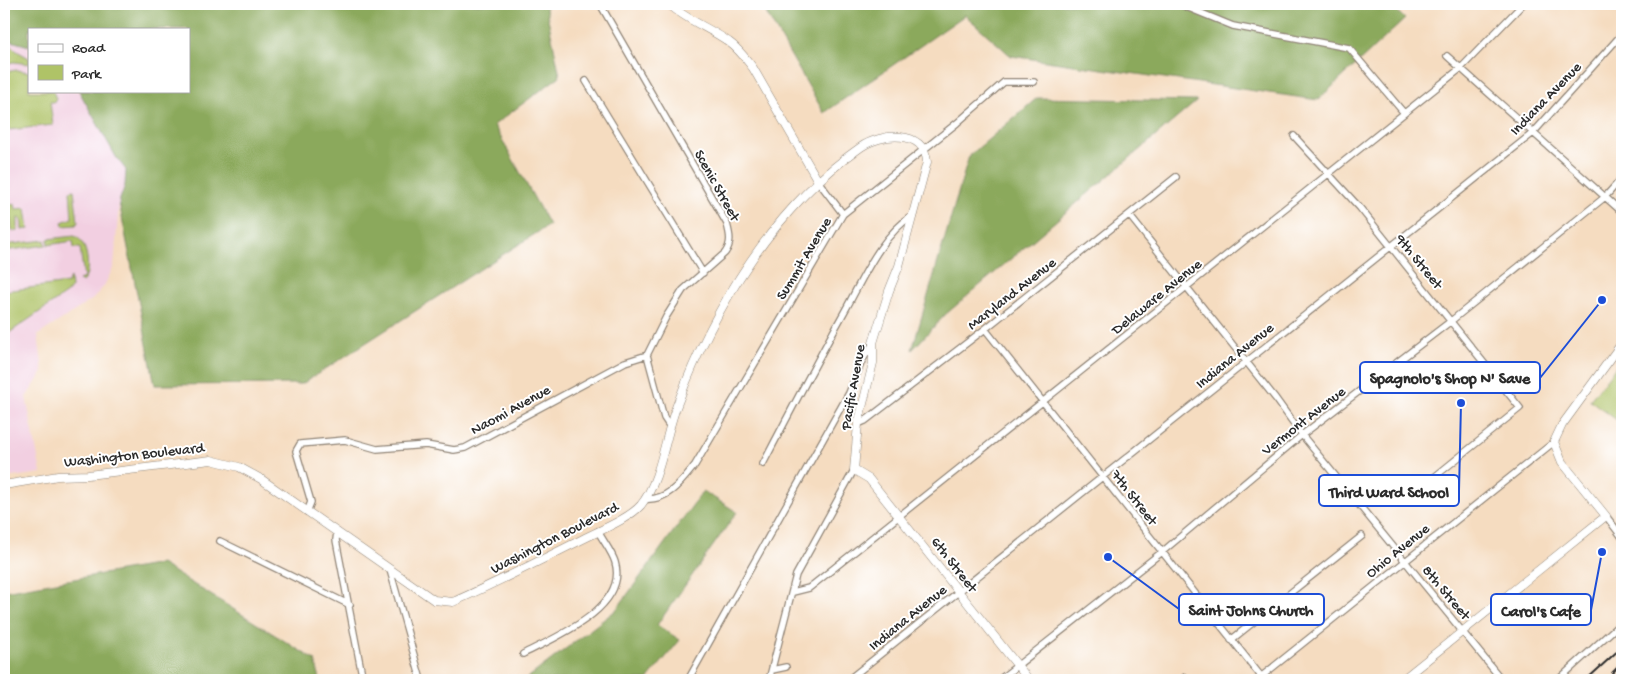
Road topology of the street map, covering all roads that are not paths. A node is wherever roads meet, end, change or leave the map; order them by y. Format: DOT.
graph roads {
  1 [pos="600,4"];
  2 [pos="669,4"];
  3 [pos="1179,4"];
  4 [pos="1523,4"];
  5 [pos="1622,34"];
  6 [pos="1447,56"];
  7 [pos="1461,68"];
  8 [pos="586,81"];
  9 [pos="1034,82"];
  10 [pos="1404,114"];
  11 [pos="1533,133"];
  12 [pos="1294,136"];
  13 [pos="924,148"];
  14 [pos="1330,173"];
  15 [pos="1176,177"];
  16 [pos="1622,178"];
  17 [pos="818,181"];
  18 [pos="1605,197"];
  19 [pos="1622,212"];
  20 [pos="843,214"];
  21 [pos="914,215"];
  22 [pos="1130,215"];
  23 [pos="1390,246"];
  24 [pos="703,273"];
  25 [pos="1186,286"];
  26 [pos="1451,321"];
  27 [pos="985,329"];
  28 [pos="874,343"];
  29 [pos="1622,343"];
  30 [pos="647,355"];
  31 [pos="1246,361"];
  32 [pos="1044,402"];
  33 [pos="858,424"];
  34 [pos="670,427"];
  35 [pos="1302,435"];
  36 [pos="1554,442"];
  37 [pos="763,464"];
  38 [pos="854,470"];
  39 [pos="1102,476"];
  40 [pos="4,485"];
  41 [pos="1412,495"];
  42 [pos="645,499"];
  43 [pos="307,512"];
  44 [pos="1606,516"];
  45 [pos="899,517"];
  46 [pos="598,531"];
  47 [pos="338,532"];
  48 [pos="1362,536"];
  49 [pos="1622,537"];
  50 [pos="220,541"];
  51 [pos="1162,552"];
  52 [pos="1406,561"];
  53 [pos="390,570"];
  54 [pos="793,592"];
  55 [pos="959,592"];
  56 [pos="350,605"];
  57 [pos="1622,622"];
  58 [pos="1463,631"];
  59 [pos="1231,640"];
  60 [pos="523,654"];
  61 [pos="1017,666"];
  62 [pos="786,667"];
  63 [pos="772,670"];
  64 [pos="1261,679"];
  65 [pos="363,680"];
  66 [pos="421,680"];
  67 [pos="688,680"];
  68 [pos="769,680"];
  69 [pos="848,680"];
  70 [pos="999,680"];
  71 [pos="1029,680"];
  72 [pos="1402,680"];
  73 [pos="1502,680"];
  74 [pos="1558,680"];
  1 -- 24 [label="street, Scenic Street"];
  2 -- 17 [label="street"];
  3 -- 10 [label="street"];
  4 -- 7 [label="street, Delaware Avenue"];
  5 -- 11 [label="street, Indiana Avenue"];
  6 -- 7 [label="street"];
  7 -- 10 [label="street, Delaware Avenue"];
  7 -- 11 [label="street"];
  8 -- 24 [label="street"];
  9 -- 13 [label="street, Summit Avenue"];
  10 -- 14 [label="street, Delaware Avenue"];
  11 -- 18 [label="street"];
  11 -- 23 [label="street, Indiana Avenue"];
  12 -- 14 [label="street, 9th Street"];
  13 -- 17 [label="street"];
  13 -- 20 [label="street, Summit Avenue"];
  13 -- 21 [label="street, Pacific Avenue"];
  14 -- 23 [label="street, 9th Street"];
  14 -- 25 [label="street, Delaware Avenue"];
  15 -- 22 [label="street, Maryland Avenue"];
  16 -- 18 [label="street, Vermont Avenue"];
  17 -- 20 [label="street"];
  17 -- 34 [label="street, Washington Boulevard"];
  18 -- 19 [label="street"];
  18 -- 26 [label="street, Vermont Avenue"];
  20 -- 42 [label="street, Summit Avenue"];
  21 -- 28 [label="street, Pacific Avenue"];
  21 -- 37 [label="street"];
  22 -- 25 [label="street, 8th Street"];
  22 -- 27 [label="street, Maryland Avenue"];
  23 -- 26 [label="street, 9th Street"];
  23 -- 31 [label="street, Indiana Avenue"];
  24 -- 30 [label="street, Scenic Street"];
  25 -- 31 [label="street, 8th Street"];
  25 -- 32 [label="street, Delaware Avenue"];
  26 -- 35 [label="street, Vermont Avenue"];
  26 -- 41 [label="street, 9th Street"];
  27 -- 32 [label="street, 7th Street"];
  27 -- 33 [label="street, Maryland Avenue"];
  28 -- 33 [label="street, Pacific Avenue"];
  28 -- 67 [label="street"];
  29 -- 36 [label="street, Ohio Avenue"];
  30 -- 34 [label="street"];
  30 -- 43 [label="street, Naomi Avenue"];
  31 -- 35 [label="street, 8th Street"];
  31 -- 39 [label="street, Indiana Avenue"];
  32 -- 39 [label="street, 7th Street"];
  32 -- 45 [label="street, Delaware Avenue"];
  33 -- 38 [label="street, Pacific Avenue"];
  34 -- 42 [label="street, Washington Boulevard"];
  35 -- 51 [label="street, Vermont Avenue"];
  35 -- 52 [label="street, 8th Street"];
  36 -- 44 [label="street"];
  36 -- 52 [label="street, Ohio Avenue"];
  38 -- 45 [label="street, 6th Street"];
  38 -- 54 [label="street, Pacific Avenue"];
  39 -- 51 [label="street, 7th Street"];
  39 -- 55 [label="street, Indiana Avenue"];
  40 -- 43 [label="street, Washington Boulevard"];
  42 -- 46 [label="street, Washington Boulevard"];
  43 -- 47 [label="street, Washington Boulevard"];
  44 -- 49 [label="street"];
  44 -- 58 [label="street"];
  45 -- 54 [label="street, Delaware Avenue"];
  45 -- 55 [label="street, 6th Street"];
  46 -- 53 [label="street, Washington Boulevard"];
  46 -- 60 [label="street"];
  47 -- 53 [label="street, Washington Boulevard"];
  47 -- 56 [label="street"];
  48 -- 59 [label="street"];
  50 -- 56 [label="street"];
  51 -- 59 [label="street, 7th Street"];
  51 -- 61 [label="street, Vermont Avenue"];
  52 -- 58 [label="street, 8th Street"];
  52 -- 64 [label="street, Ohio Avenue"];
  53 -- 66 [label="street"];
  54 -- 63 [label="street, Pacific Avenue"];
  55 -- 61 [label="street, 6th Street"];
  55 -- 69 [label="street, Indiana Avenue"];
  56 -- 65 [label="street"];
  57 -- 74 [label="street"];
  58 -- 72 [label="street"];
  58 -- 73 [label="street, 8th Street"];
  59 -- 64 [label="street, 7th Street"];
  61 -- 70 [label="street, Vermont Avenue"];
  61 -- 71 [label="street, 6th Street"];
  62 -- 63 [label="street"];
  63 -- 68 [label="street, Pacific Avenue"];
}
